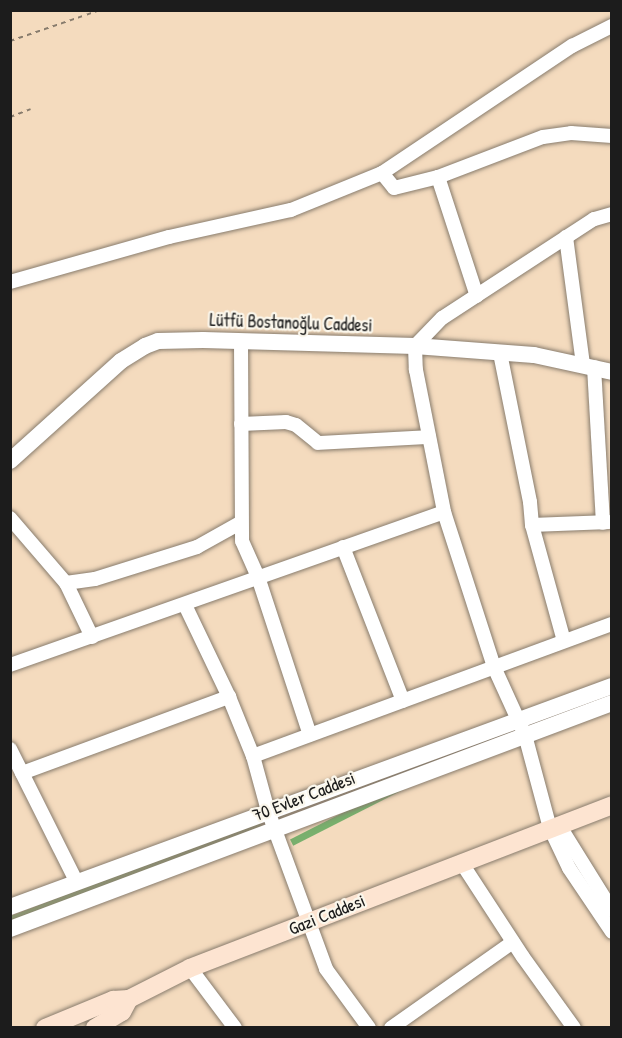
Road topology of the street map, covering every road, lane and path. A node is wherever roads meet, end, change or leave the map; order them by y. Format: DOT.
graph roads {
  1 [pos="100,10"];
  2 [pos="612,26"];
  3 [pos="10,41"];
  4 [pos="31,109"];
  5 [pos="10,117"];
  6 [pos="612,136"];
  7 [pos="382,173"];
  8 [pos="438,177"];
  9 [pos="612,214"];
  10 [pos="566,237"];
  11 [pos="10,282"];
  12 [pos="477,296"];
  13 [pos="241,341"];
  14 [pos="416,346"];
  15 [pos="500,353"];
  16 [pos="589,366"];
  17 [pos="612,372"];
  18 [pos="241,424"];
  19 [pos="429,437"];
  20 [pos="10,461"];
  21 [pos="444,512"];
  22 [pos="10,518"];
  23 [pos="607,522"];
  24 [pos="240,523"];
  25 [pos="532,525"];
  26 [pos="343,548"];
  27 [pos="258,577"];
  28 [pos="66,583"];
  29 [pos="185,605"];
  30 [pos="612,624"];
  31 [pos="92,637"];
  32 [pos="564,641"];
  33 [pos="10,665"];
  34 [pos="494,667"];
  35 [pos="612,686"];
  36 [pos="229,697"];
  37 [pos="403,701"];
  38 [pos="612,703"];
  39 [pos="521,728"];
  40 [pos="310,735"];
  41 [pos="10,749"];
  42 [pos="253,756"];
  43 [pos="22,773"];
  44 [pos="612,805"];
  45 [pos="268,811"];
  46 [pos="555,826"];
  47 [pos="276,828"];
  48 [pos="460,862"];
  49 [pos="76,881"];
  50 [pos="10,907"];
  51 [pos="612,910"];
  52 [pos="309,922"];
  53 [pos="10,929"];
  54 [pos="612,932"];
  55 [pos="513,942"];
  56 [pos="190,968"];
  57 [pos="92,1022"];
  58 [pos="54,1026"];
  59 [pos="235,1028"];
  60 [pos="369,1028"];
  61 [pos="391,1028"];
  62 [pos="574,1028"];
  1 -- 3 [label="path"];
  2 -- 7 [label="street"];
  4 -- 5 [label="path"];
  6 -- 8 [label="street"];
  7 -- 8 [label="street"];
  7 -- 11 [label="street"];
  8 -- 12 [label="street"];
  9 -- 10 [label="street"];
  10 -- 12 [label="street"];
  10 -- 16 [label="street"];
  12 -- 14 [label="street"];
  13 -- 14 [label="street, Lütfü Bostanoğlu Caddesi"];
  13 -- 18 [label="street"];
  13 -- 20 [label="street, Lütfü Bostanoğlu Caddesi"];
  14 -- 15 [label="street, Lütfü Bostanoğlu Caddesi"];
  14 -- 19 [label="street"];
  15 -- 16 [label="street, Lütfü Bostanoğlu Caddesi"];
  15 -- 25 [label="street"];
  16 -- 17 [label="street, Lütfü Bostanoğlu Caddesi"];
  16 -- 23 [label="street"];
  18 -- 19 [label="street"];
  18 -- 24 [label="street"];
  19 -- 21 [label="street"];
  21 -- 26 [label="street"];
  21 -- 34 [label="street"];
  22 -- 28 [label="street"];
  23 -- 25 [label="street"];
  24 -- 27 [label="street"];
  24 -- 28 [label="street"];
  25 -- 32 [label="street"];
  26 -- 27 [label="street"];
  26 -- 37 [label="street"];
  27 -- 29 [label="street"];
  27 -- 40 [label="street"];
  28 -- 31 [label="street"];
  29 -- 31 [label="street"];
  29 -- 36 [label="street"];
  30 -- 32 [label="street"];
  31 -- 33 [label="street"];
  32 -- 34 [label="street"];
  34 -- 37 [label="street"];
  34 -- 39 [label="street"];
  35 -- 39 [label="street, 70 Evler Caddesi"];
  36 -- 42 [label="street"];
  36 -- 43 [label="street"];
  37 -- 40 [label="street"];
  38 -- 39 [label="street, 70 Evler Caddesi"];
  39 -- 45 [label="street, 70 Evler Caddesi"];
  39 -- 46 [label="street"];
  39 -- 47 [label="street, 70 Evler Caddesi"];
  40 -- 42 [label="street"];
  41 -- 43 [label="street"];
  42 -- 45 [label="street"];
  43 -- 49 [label="street"];
  44 -- 46 [label="main road, Gazi Caddesi"];
  45 -- 47 [label="street"];
  45 -- 49 [label="street, 70 Evler Caddesi"];
  46 -- 48 [label="main road, Gazi Caddesi"];
  46 -- 51 [label="street"];
  46 -- 54 [label="street"];
  47 -- 52 [label="street"];
  47 -- 53 [label="street, 70 Evler Caddesi"];
  48 -- 52 [label="main road, Gazi Caddesi"];
  48 -- 55 [label="street"];
  49 -- 50 [label="street, 70 Evler Caddesi"];
  52 -- 56 [label="main road, Gazi Caddesi"];
  52 -- 60 [label="street"];
  55 -- 61 [label="street"];
  55 -- 62 [label="street"];
  56 -- 57 [label="main road, Gazi Caddesi"];
  56 -- 59 [label="street"];
  57 -- 58 [label="main road, Gazi Caddesi"];
}
